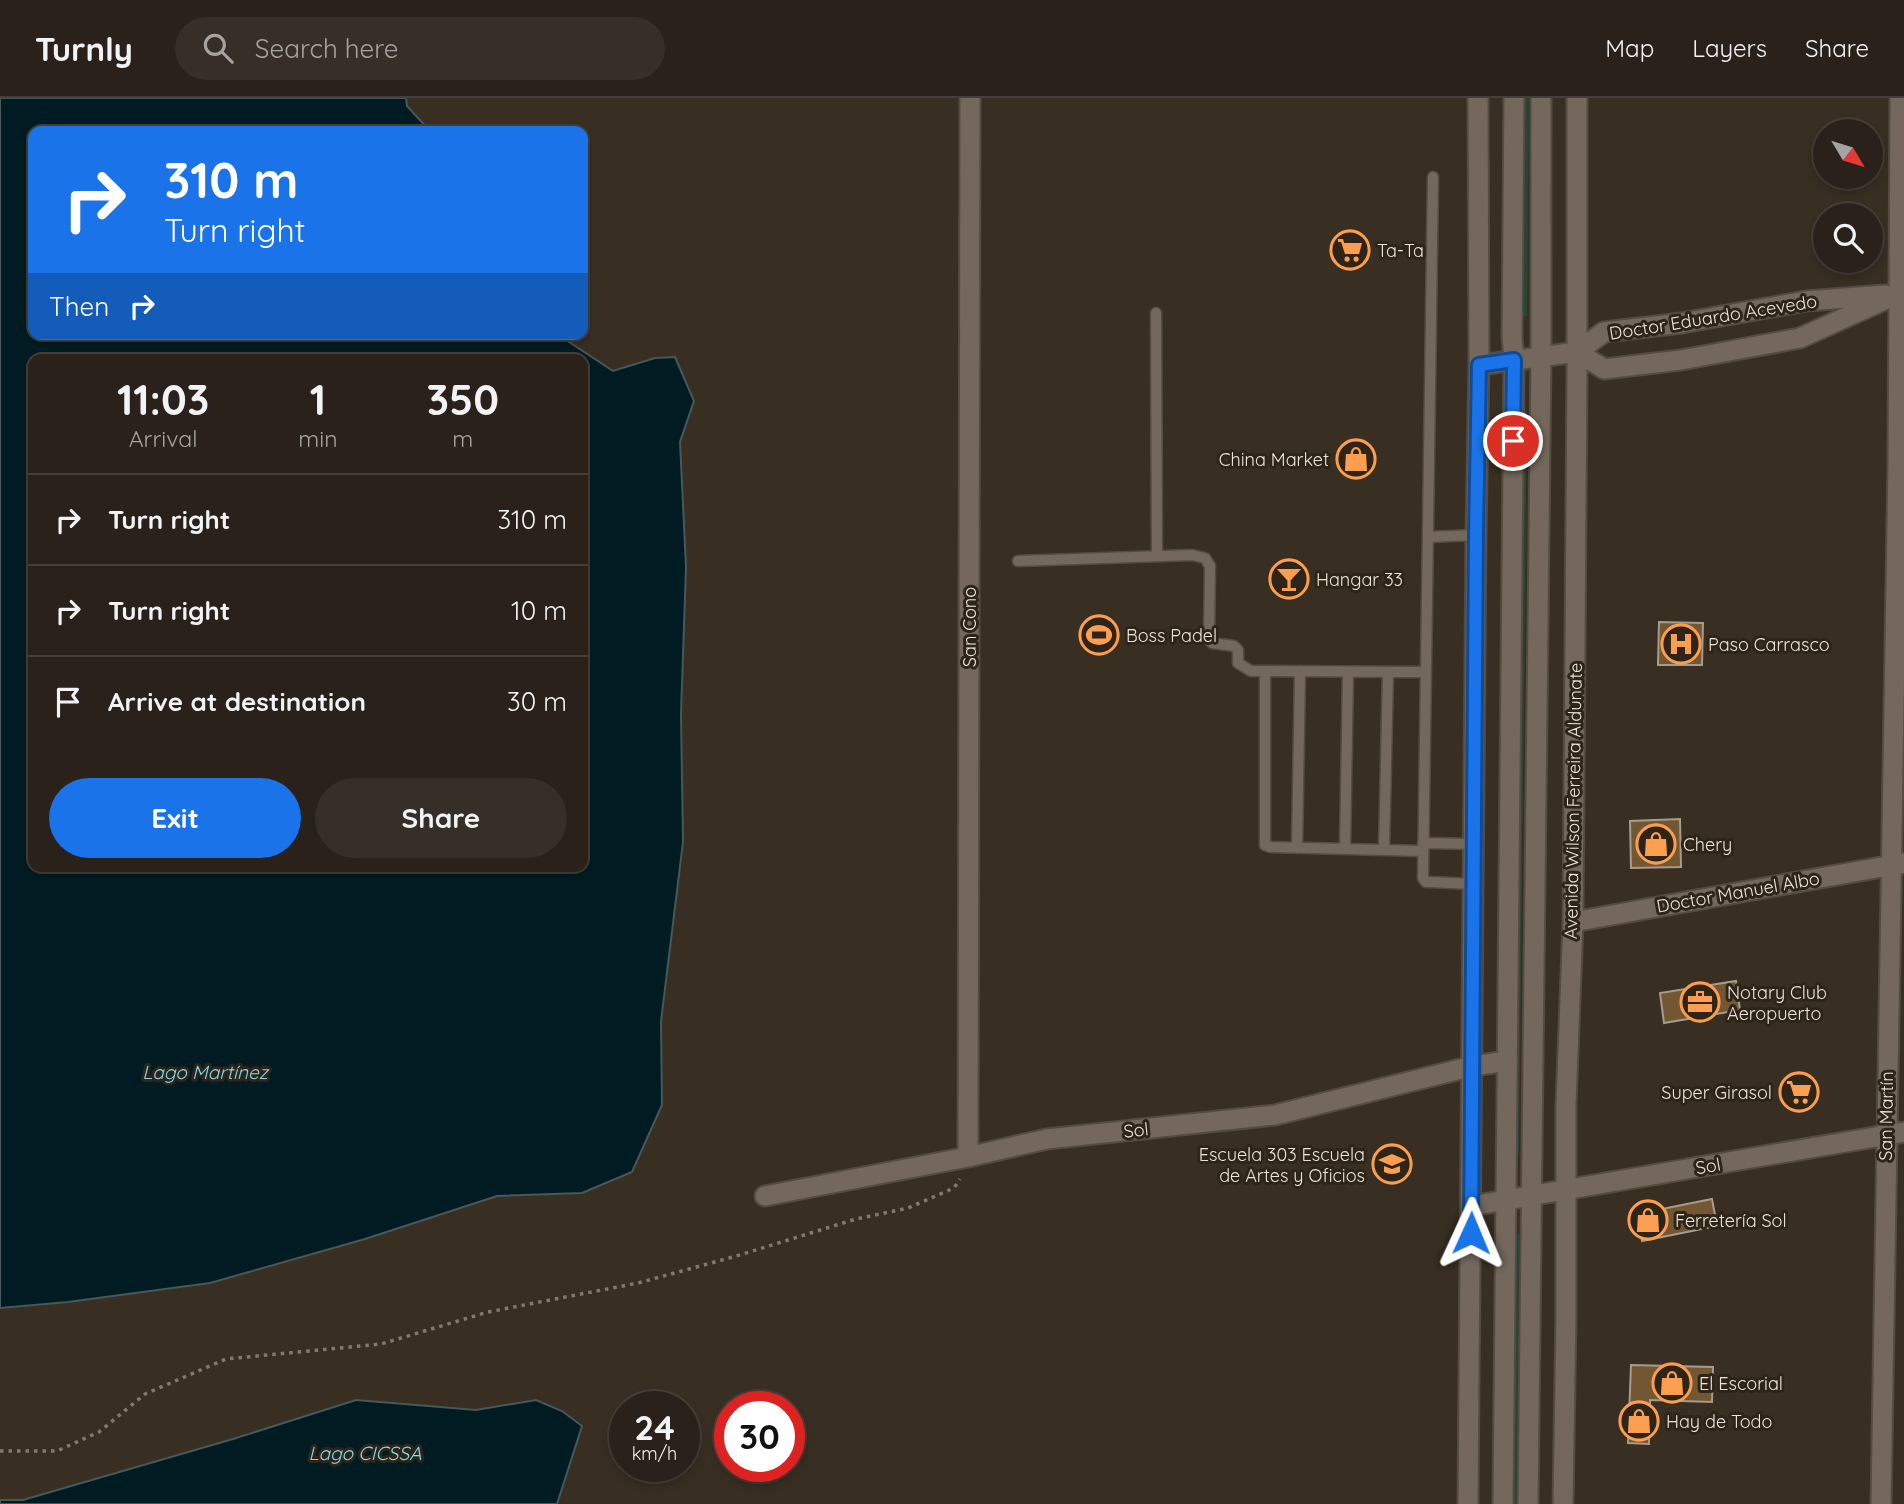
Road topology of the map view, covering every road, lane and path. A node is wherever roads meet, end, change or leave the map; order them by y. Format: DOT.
graph roads {
  1 [pos="970,98"];
  2 [pos="1478,98"];
  3 [pos="1514,98"];
  4 [pos="1541,98"];
  5 [pos="1577,98"];
  6 [pos="1900,98"];
  7 [pos="1433,177"];
  8 [pos="1902,292"];
  9 [pos="1156,313"];
  10 [pos="1577,352"];
  11 [pos="1541,356"];
  12 [pos="1514,360"];
  13 [pos="1479,365"];
  14 [pos="1476,536"];
  15 [pos="1428,537"];
  16 [pos="1157,556"];
  17 [pos="1018,561"];
  18 [pos="1265,671"];
  19 [pos="1300,671"];
  20 [pos="1348,672"];
  21 [pos="1388,672"];
  22 [pos="1426,672"];
  23 [pos="1474,844"];
  24 [pos="1423,847"];
  25 [pos="1297,848"];
  26 [pos="1345,849"];
  27 [pos="1384,850"];
  28 [pos="1897,864"];
  29 [pos="1473,884"];
  30 [pos="1573,922"];
  31 [pos="1507,1061"];
  32 [pos="1473,1066"];
  33 [pos="1895,1134"];
  34 [pos="968,1157"];
  35 [pos="1566,1190"];
  36 [pos="765,1196"];
  37 [pos="1531,1196"];
  38 [pos="1506,1200"];
  39 [pos="1471,1206"];
  40 [pos="0,1451"];
  41 [pos="1468,1504"];
  42 [pos="1503,1504"];
  43 [pos="1528,1504"];
  44 [pos="1563,1504"];
  45 [pos="1881,1504"];
  1 -- 34 [label="street, San Cono"];
  2 -- 13 [label="street"];
  3 -- 12 [label="street"];
  4 -- 11 [label="street, Avenida Wilson Ferreira Aldunate"];
  5 -- 10 [label="street, Avenida Wilson Ferreira Aldunate"];
  6 -- 8 [label="street, San Martín"];
  7 -- 15 [label="lane"];
  8 -- 10 [label="street, Doctor Eduardo Acevedo"];
  8 -- 10 [label="street, Doctor Eduardo Acevedo"];
  8 -- 28 [label="street, San Martín"];
  9 -- 16 [label="lane"];
  10 -- 11 [label="street"];
  10 -- 30 [label="street, Avenida Wilson Ferreira Aldunate"];
  11 -- 12 [label="street"];
  11 -- 37 [label="street, Avenida Wilson Ferreira Aldunate"];
  12 -- 13 [label="street"];
  12 -- 31 [label="street"];
  13 -- 14 [label="street"];
  14 -- 15 [label="lane"];
  14 -- 23 [label="street"];
  15 -- 22 [label="lane"];
  16 -- 17 [label="lane"];
  16 -- 18 [label="lane"];
  18 -- 19 [label="lane"];
  18 -- 25 [label="lane"];
  19 -- 20 [label="lane"];
  19 -- 25 [label="lane"];
  20 -- 21 [label="lane"];
  20 -- 26 [label="lane"];
  21 -- 22 [label="lane"];
  21 -- 27 [label="lane"];
  22 -- 24 [label="lane"];
  23 -- 24 [label="lane"];
  23 -- 29 [label="street"];
  24 -- 27 [label="lane"];
  24 -- 29 [label="lane"];
  25 -- 26 [label="lane"];
  26 -- 27 [label="lane"];
  28 -- 30 [label="street, Doctor Manuel Albo"];
  28 -- 33 [label="street, San Martín"];
  29 -- 32 [label="street"];
  30 -- 35 [label="street, Avenida Wilson Ferreira Aldunate"];
  31 -- 32 [label="street, Sol"];
  31 -- 38 [label="street"];
  32 -- 34 [label="street, Sol"];
  32 -- 39 [label="street"];
  33 -- 35 [label="street, Sol"];
  33 -- 45 [label="street, San Martín"];
  34 -- 36 [label="street, Sol"];
  34 -- 40 [label="path"];
  35 -- 37 [label="street, Sol"];
  35 -- 44 [label="street, Avenida Wilson Ferreira Aldunate"];
  37 -- 38 [label="street, Sol"];
  37 -- 43 [label="street, Avenida Wilson Ferreira Aldunate"];
  38 -- 39 [label="street, Sol"];
  38 -- 42 [label="street"];
  39 -- 41 [label="street"];
}
